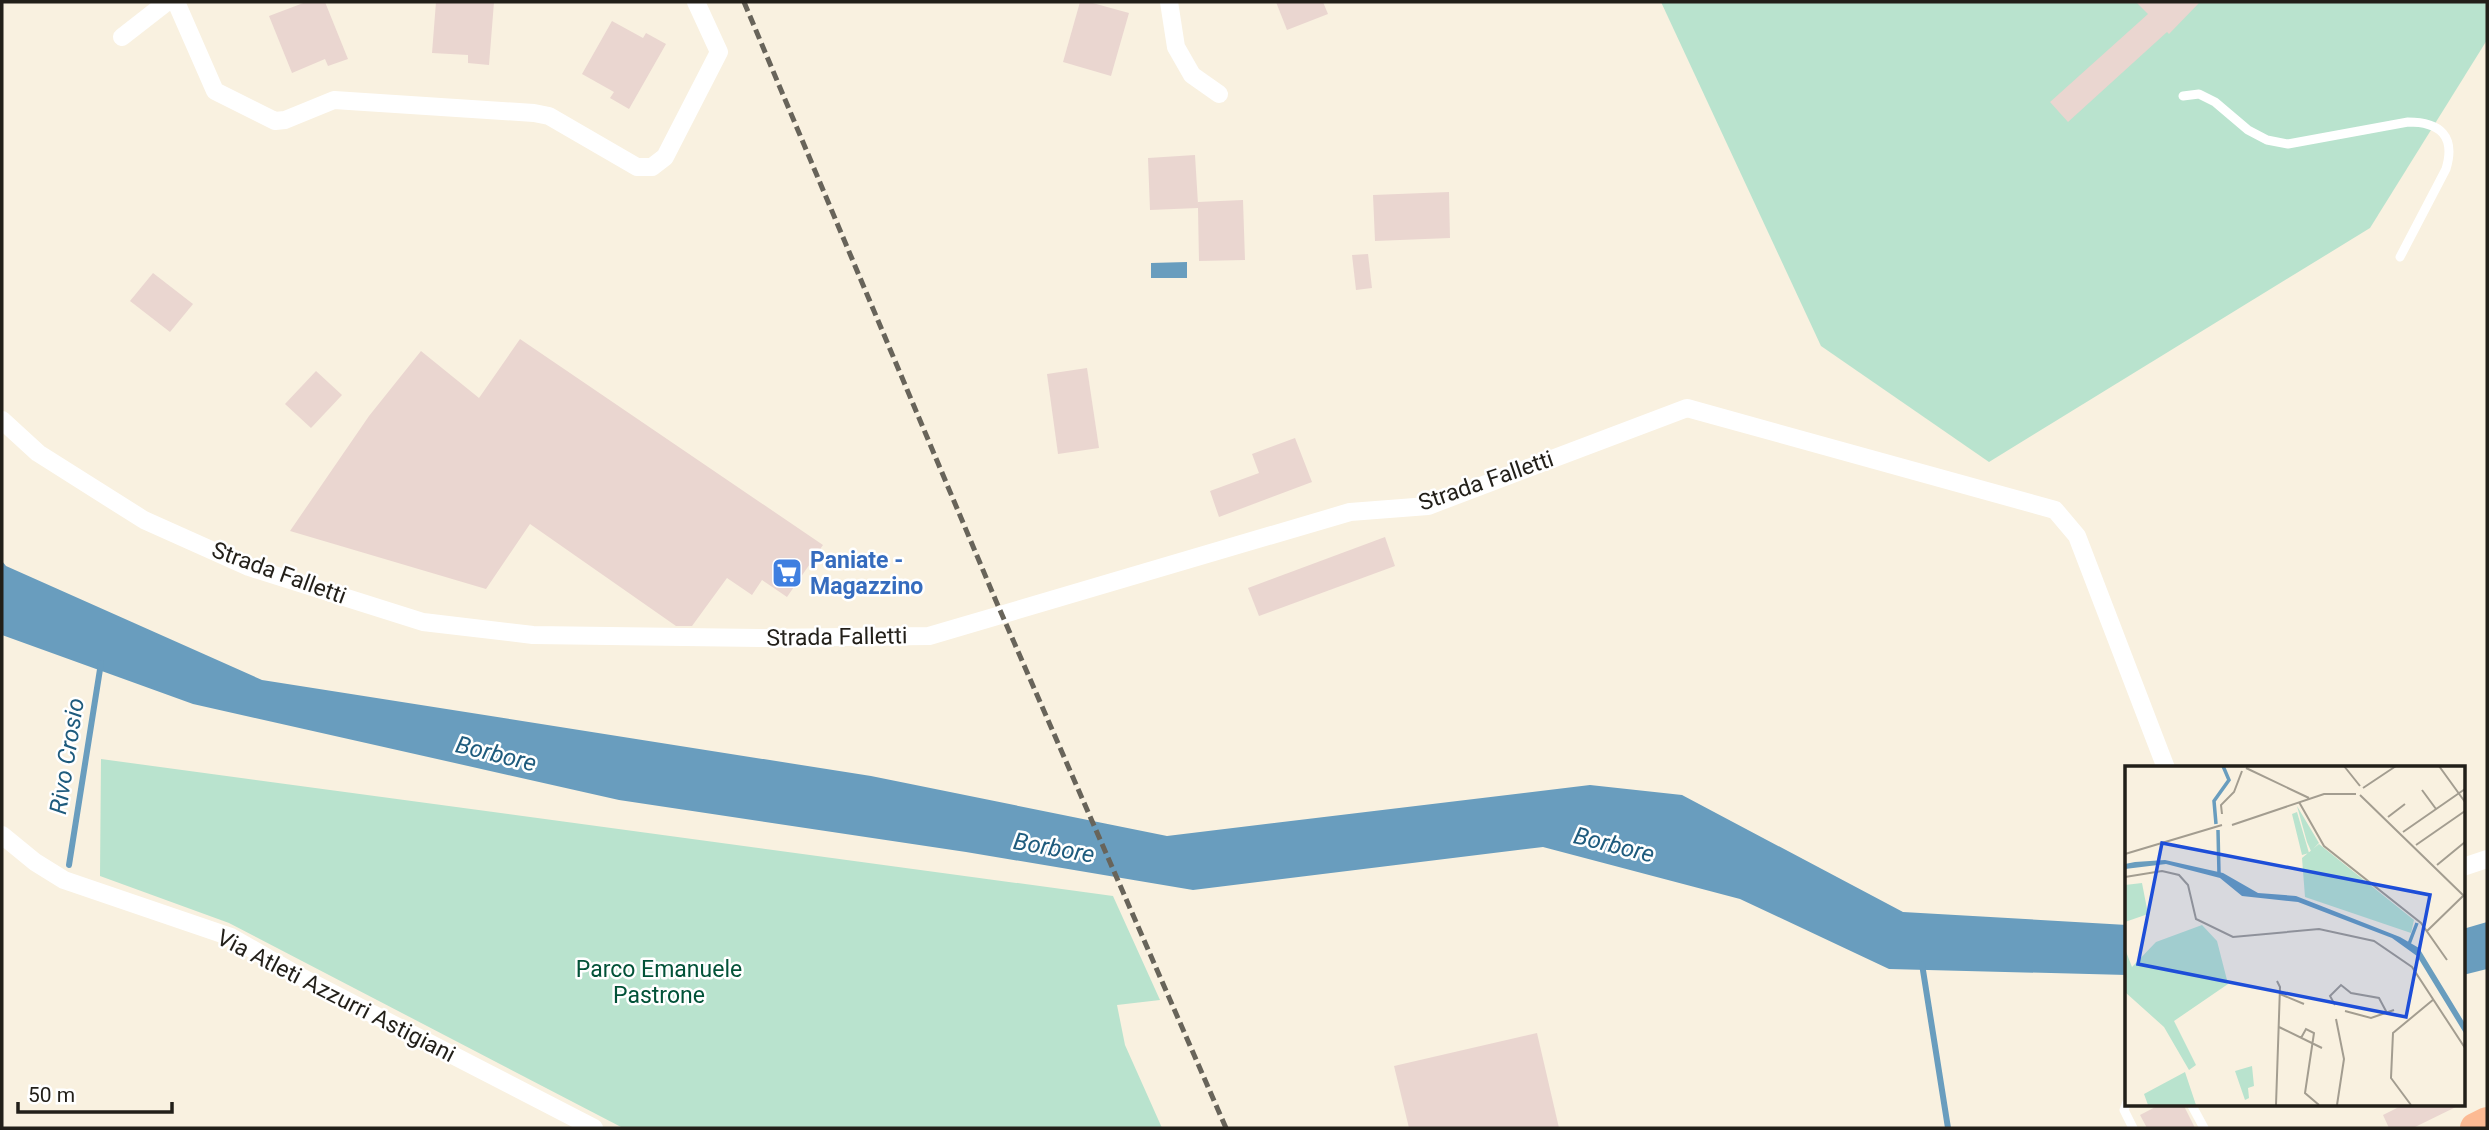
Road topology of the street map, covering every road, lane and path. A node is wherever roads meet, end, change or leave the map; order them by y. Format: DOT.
graph roads {
  1 [pos="167,2"];
  2 [pos="176,2"];
  3 [pos="696,2"];
  4 [pos="1169,2"];
  5 [pos="122,37"];
  6 [pos="1219,94"];
  7 [pos="2183,96"];
  8 [pos="2400,257"];
  9 [pos="2,420"];
  10 [pos="2165,766"];
  11 [pos="2,835"];
  12 [pos="2487,859"];
  13 [pos="2464,867"];
  14 [pos="2125,1106"];
  15 [pos="2192,1106"];
  16 [pos="2487,1122"];
  17 [pos="594,1128"];
  18 [pos="2133,1128"];
  19 [pos="2204,1128"];
  20 [pos="2475,1128"];
  1 -- 5 [label="street"];
  2 -- 3 [label="street"];
  4 -- 6 [label="street"];
  7 -- 8 [label="lane"];
  9 -- 10 [label="street, Strada Falletti"];
  11 -- 17 [label="street, Via Atleti Azzurri Astigiani"];
  12 -- 13 [label="street"];
  14 -- 18 [label="lane"];
  15 -- 19 [label="lane"];
  16 -- 20 [label="main road"];
}
